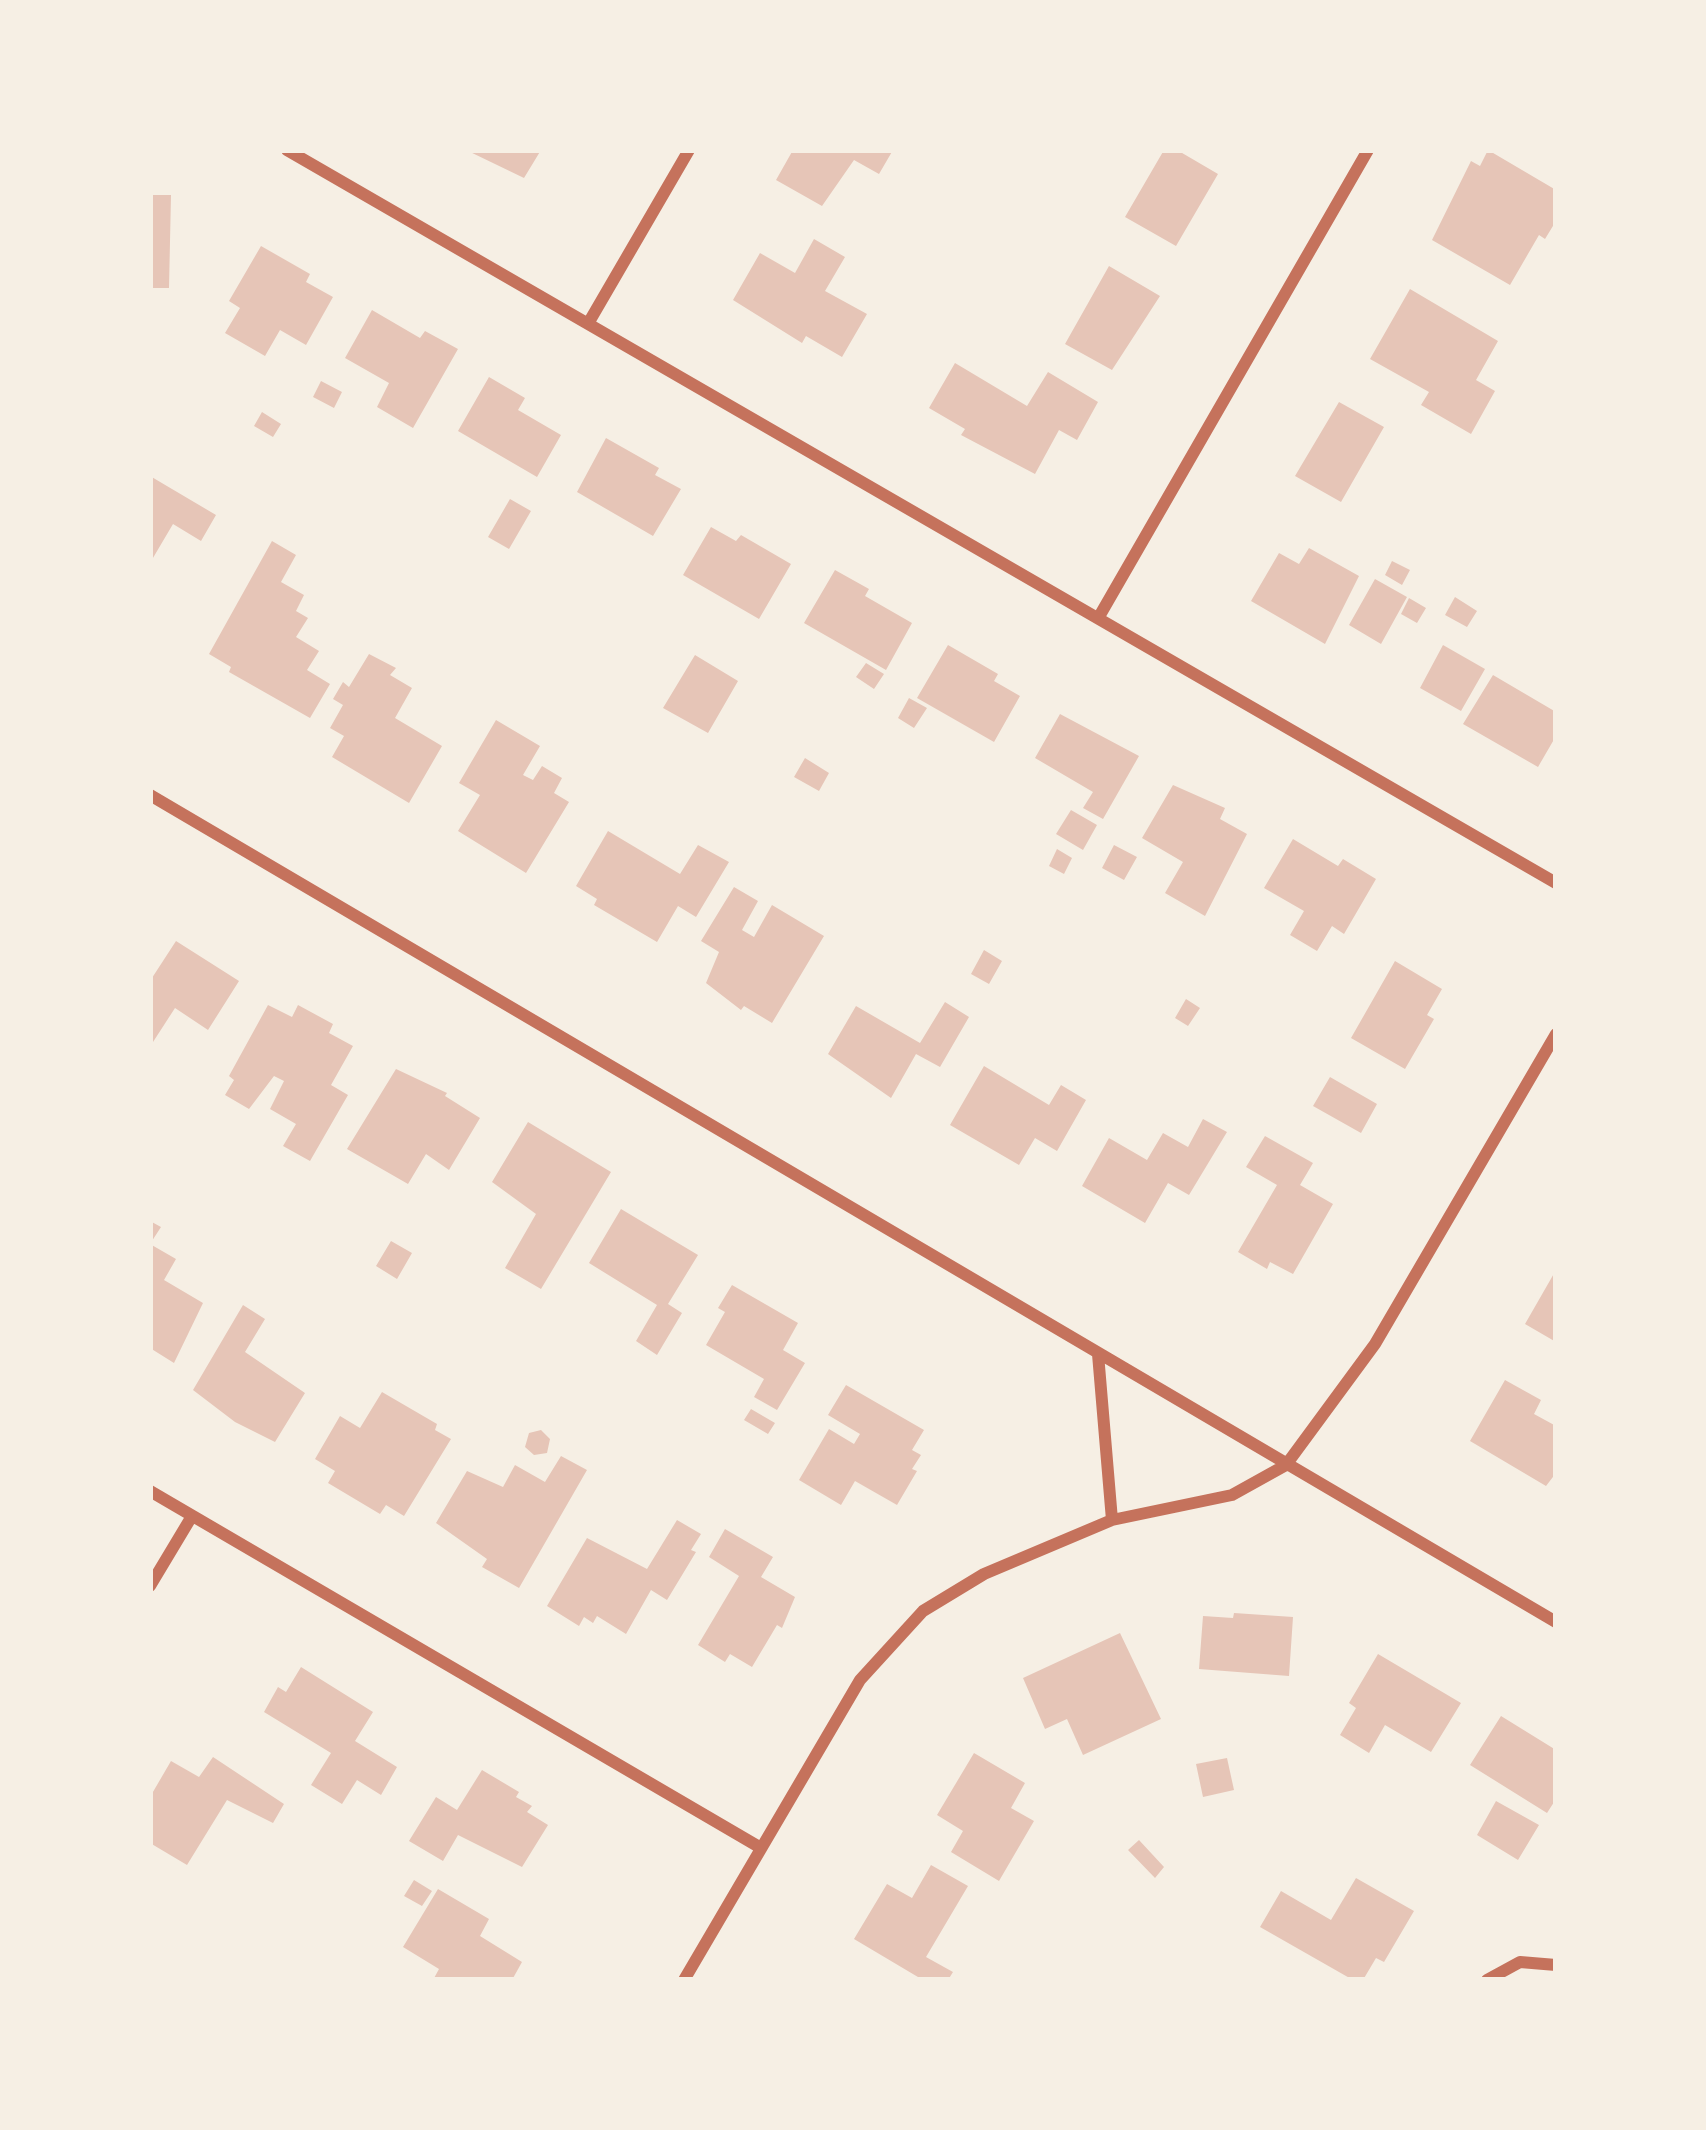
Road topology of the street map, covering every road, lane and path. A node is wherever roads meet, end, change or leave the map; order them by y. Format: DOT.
graph roads {
  1 [pos="287,150"];
  2 [pos="689,150"];
  3 [pos="1368,150"];
  4 [pos="590,322"];
  5 [pos="1100,615"];
  6 [pos="150,795"];
  7 [pos="1556,884"];
  8 [pos="1556,1034"];
  9 [pos="1098,1354"];
  10 [pos="1286,1465"];
  11 [pos="150,1491"];
  12 [pos="192,1516"];
  13 [pos="1112,1520"];
  14 [pos="150,1586"];
  15 [pos="1556,1622"];
  16 [pos="761,1848"];
  17 [pos="1556,1965"];
  18 [pos="684,1980"];
  19 [pos="1487,1980"];
  1 -- 4 [label="street"];
  2 -- 4 [label="street"];
  3 -- 5 [label="street"];
  4 -- 5 [label="street"];
  5 -- 7 [label="street"];
  6 -- 9 [label="street"];
  8 -- 10 [label="street"];
  9 -- 10 [label="street"];
  9 -- 13 [label="street"];
  10 -- 13 [label="street"];
  10 -- 15 [label="street"];
  11 -- 12 [label="street"];
  12 -- 14 [label="street"];
  12 -- 16 [label="street"];
  13 -- 16 [label="street"];
  16 -- 18 [label="street"];
  17 -- 19 [label="street"];
}
